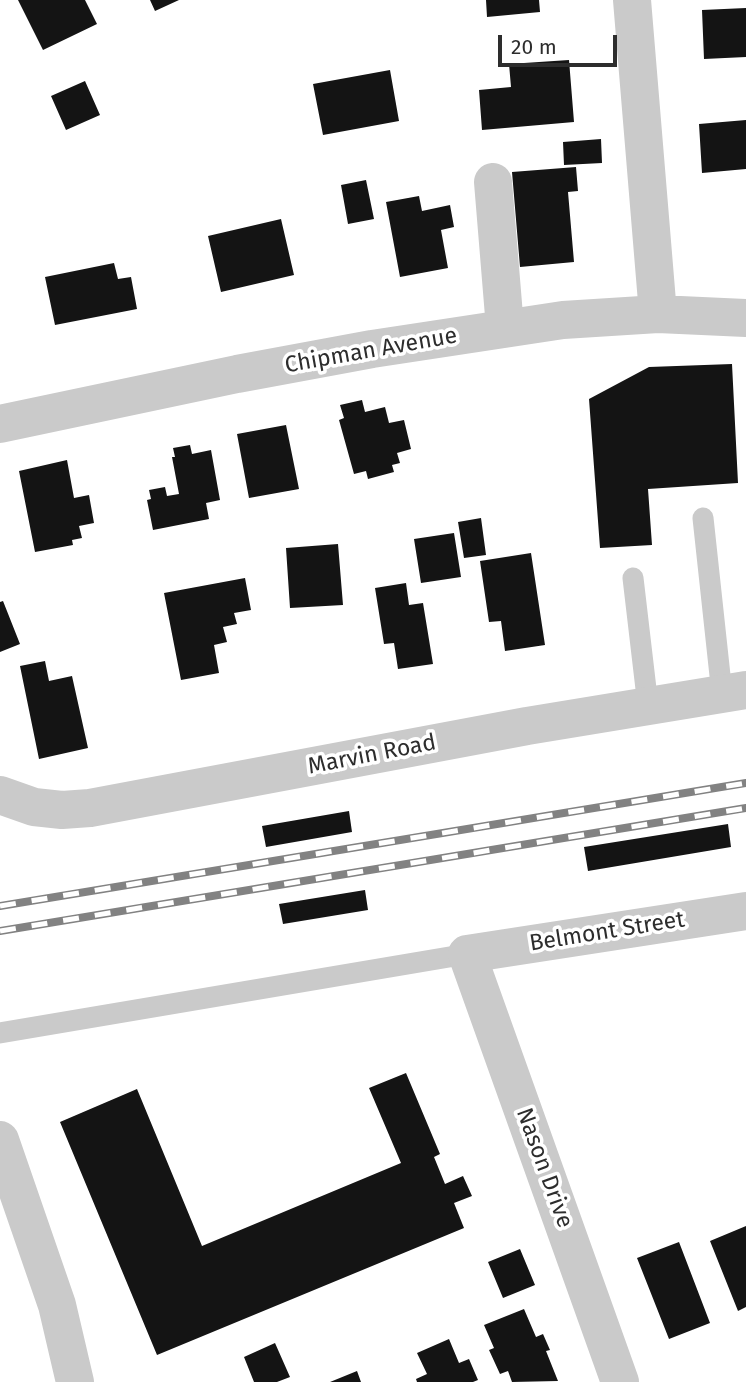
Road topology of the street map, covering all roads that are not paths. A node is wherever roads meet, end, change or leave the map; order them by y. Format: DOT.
graph roads {
  1 [pos="632,0"];
  2 [pos="493,182"];
  3 [pos="658,314"];
  4 [pos="746,318"];
  5 [pos="505,328"];
  6 [pos="0,424"];
  7 [pos="703,518"];
  8 [pos="634,578"];
  9 [pos="734,692"];
  10 [pos="648,706"];
  11 [pos="0,795"];
  12 [pos="746,911"];
  13 [pos="467,954"];
  14 [pos="0,1032"];
  15 [pos="0,1140"];
  16 [pos="75,1382"];
  17 [pos="620,1382"];
  1 -- 3 [label="street"];
  2 -- 5 [label="street"];
  3 -- 4 [label="street, Chipman Avenue"];
  3 -- 5 [label="street, Chipman Avenue"];
  5 -- 6 [label="street, Chipman Avenue"];
  7 -- 9 [label="lane"];
  8 -- 10 [label="lane"];
  9 -- 10 [label="street, Marvin Road"];
  10 -- 11 [label="street, Marvin Road"];
  12 -- 13 [label="street, Belmont Street"];
  13 -- 14 [label="lane"];
  13 -- 17 [label="street, Nason Drive"];
  15 -- 16 [label="street"];
}
